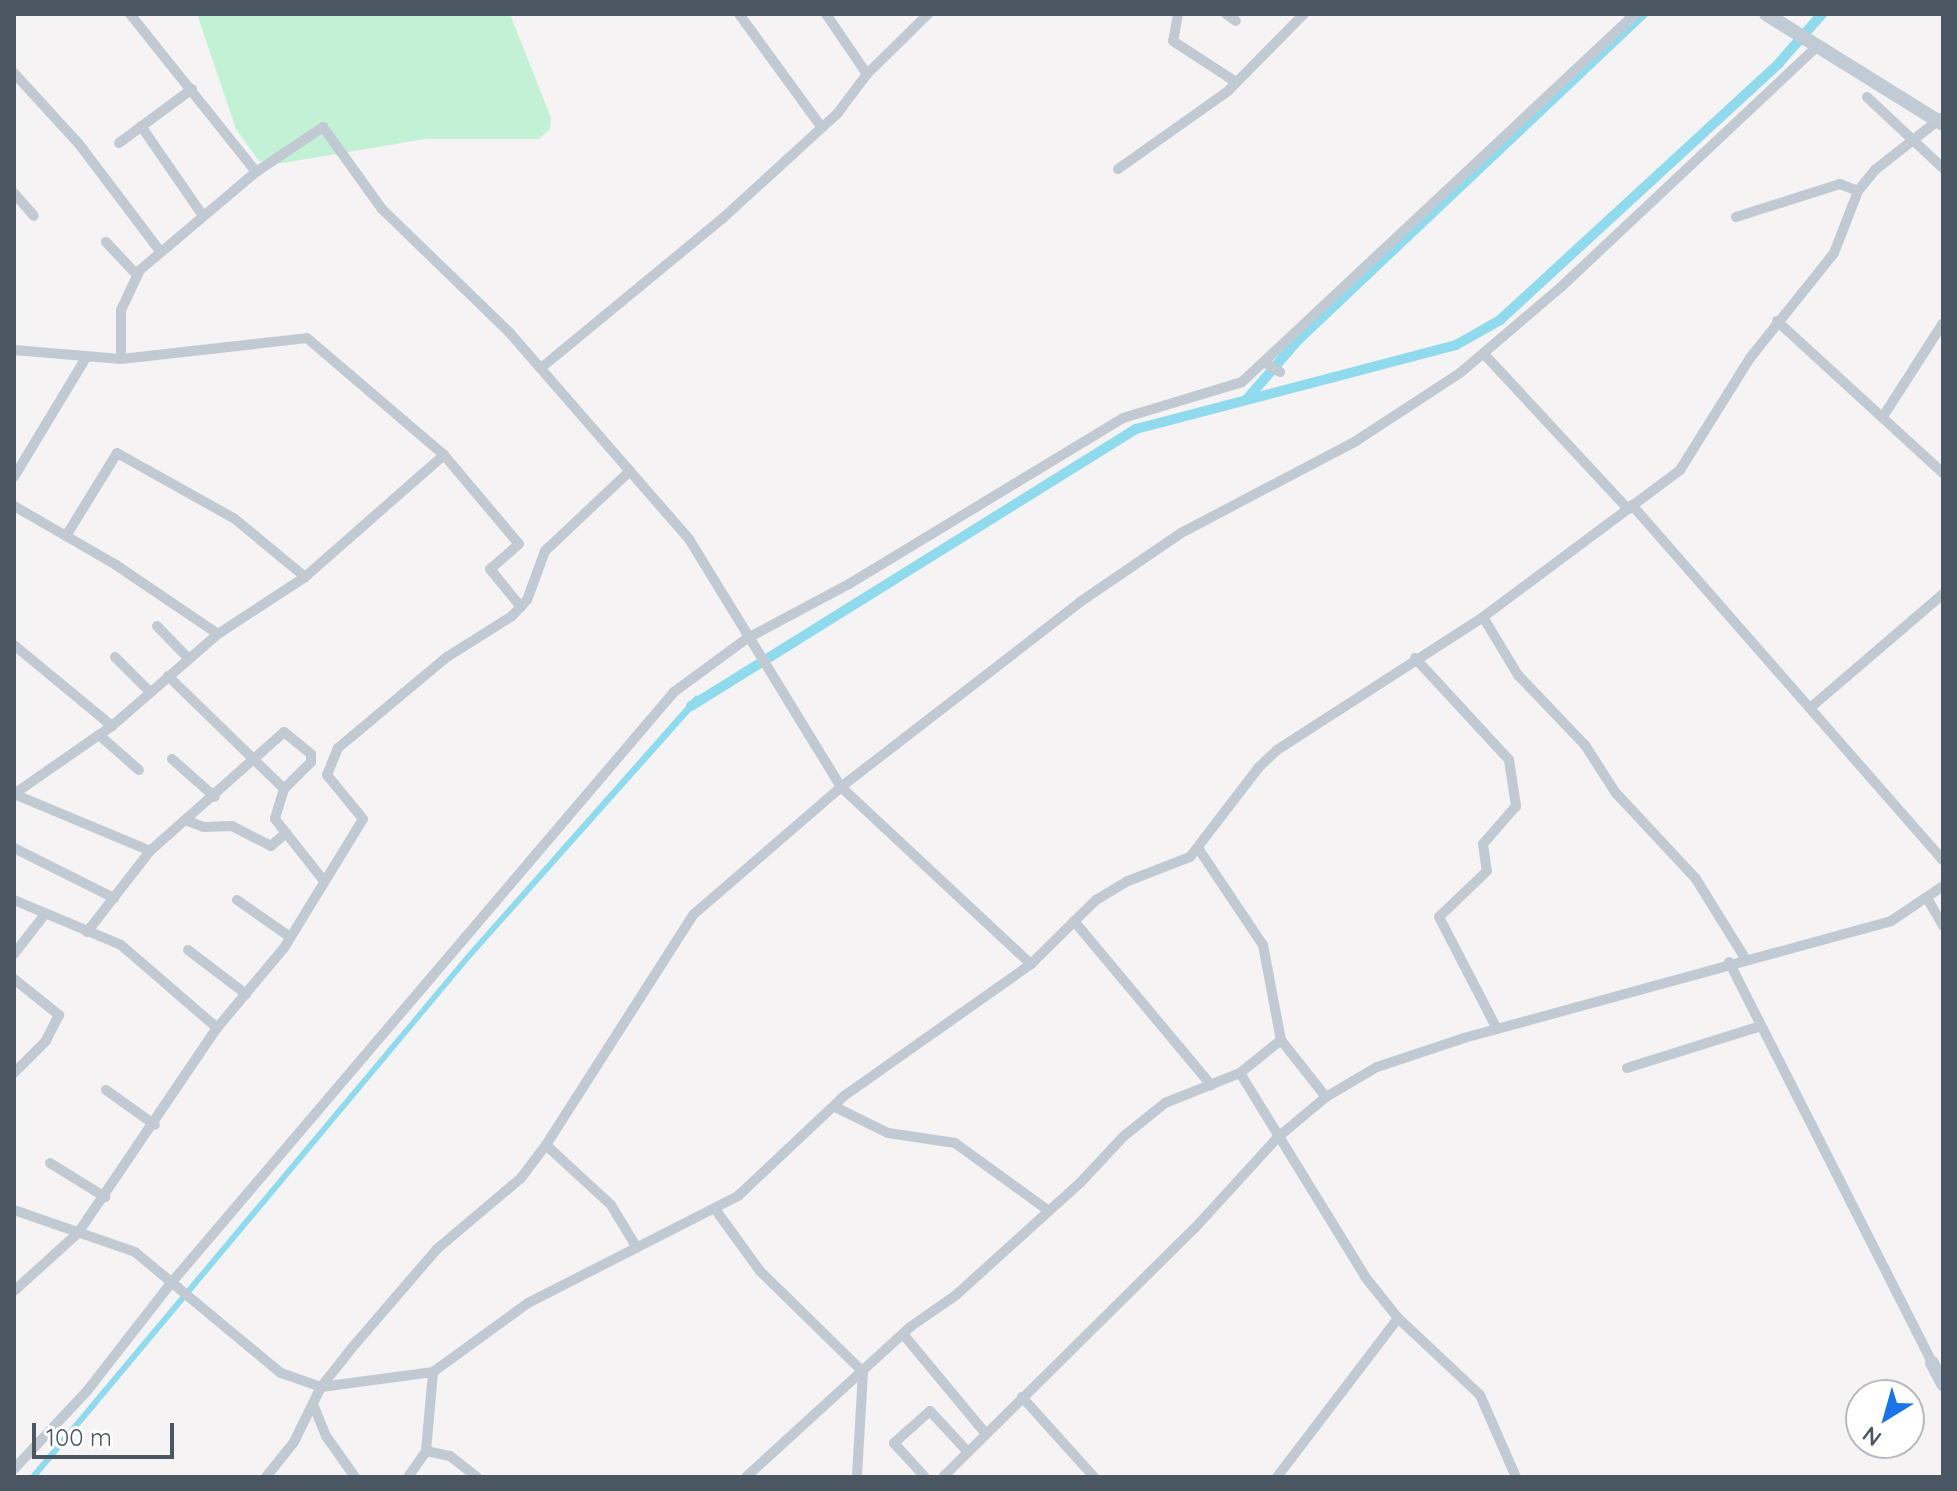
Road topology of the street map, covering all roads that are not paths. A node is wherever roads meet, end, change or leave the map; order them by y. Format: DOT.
graph roads {
  1 [pos="130,14"];
  2 [pos="739,14"];
  3 [pos="826,14"];
  4 [pos="928,14"];
  5 [pos="1178,14"];
  6 [pos="1304,14"];
  7 [pos="1635,14"];
  8 [pos="1766,14"];
  9 [pos="1815,42"];
  10 [pos="14,73"];
  11 [pos="867,74"];
  12 [pos="1236,82"];
  13 [pos="192,89"];
  14 [pos="1867,97"];
  15 [pos="1941,121"];
  16 [pos="820,125"];
  17 [pos="141,126"];
  18 [pos="1913,140"];
  19 [pos="119,143"];
  20 [pos="1943,168"];
  21 [pos="1118,169"];
  22 [pos="256,172"];
  23 [pos="1858,191"];
  24 [pos="14,193"];
  25 [pos="34,216"];
  26 [pos="203,216"];
  27 [pos="1736,217"];
  28 [pos="106,242"];
  29 [pos="160,251"];
  30 [pos="137,275"];
  31 [pos="1777,321"];
  32 [pos="1943,323"];
  33 [pos="14,350"];
  34 [pos="1484,354"];
  35 [pos="87,356"];
  36 [pos="121,359"];
  37 [pos="1264,362"];
  38 [pos="541,368"];
  39 [pos="1280,372"];
  40 [pos="1884,415"];
  41 [pos="444,455"];
  42 [pos="630,471"];
  43 [pos="1943,473"];
  44 [pos="14,477"];
  45 [pos="14,506"];
  46 [pos="1630,507"];
  47 [pos="66,536"];
  48 [pos="305,577"];
  49 [pos="1943,594"];
  50 [pos="521,607"];
  51 [pos="1483,617"];
  52 [pos="157,626"];
  53 [pos="218,634"];
  54 [pos="746,639"];
  55 [pos="14,645"];
  56 [pos="115,657"];
  57 [pos="1415,658"];
  58 [pos="189,659"];
  59 [pos="168,676"];
  60 [pos="150,692"];
  61 [pos="1810,708"];
  62 [pos="112,726"];
  63 [pos="99,735"];
  64 [pos="172,759"];
  65 [pos="253,761"];
  66 [pos="139,770"];
  67 [pos="841,787"];
  68 [pos="284,789"];
  69 [pos="14,794"];
  70 [pos="215,797"];
  71 [pos="188,821"];
  72 [pos="286,833"];
  73 [pos="14,848"];
  74 [pos="1198,848"];
  75 [pos="150,851"];
  76 [pos="1943,860"];
  77 [pos="324,881"];
  78 [pos="1943,886"];
  79 [pos="114,898"];
  80 [pos="1927,898"];
  81 [pos="14,900"];
  82 [pos="237,900"];
  83 [pos="45,914"];
  84 [pos="1074,921"];
  85 [pos="1943,926"];
  86 [pos="87,932"];
  87 [pos="290,937"];
  88 [pos="188,950"];
  89 [pos="14,954"];
  90 [pos="1745,958"];
  91 [pos="1729,962"];
  92 [pos="1031,964"];
  93 [pos="14,979"];
  94 [pos="246,994"];
  95 [pos="1761,1026"];
  96 [pos="217,1028"];
  97 [pos="1497,1029"];
  98 [pos="1281,1040"];
  99 [pos="1627,1068"];
  100 [pos="14,1073"];
  101 [pos="1240,1073"];
  102 [pos="1211,1085"];
  103 [pos="106,1090"];
  104 [pos="1326,1097"];
  105 [pos="835,1107"];
  106 [pos="155,1125"];
  107 [pos="1277,1138"];
  108 [pos="546,1145"];
  109 [pos="50,1163"];
  110 [pos="105,1197"];
  111 [pos="715,1209"];
  112 [pos="14,1210"];
  113 [pos="1049,1211"];
  114 [pos="78,1233"];
  115 [pos="637,1248"];
  116 [pos="172,1282"];
  117 [pos="17,1283"];
  118 [pos="1398,1318"];
  119 [pos="903,1334"];
  120 [pos="1932,1363"];
  121 [pos="433,1372"];
  122 [pos="863,1372"];
  123 [pos="1943,1384"];
  124 [pos="321,1387"];
  125 [pos="1022,1397"];
  126 [pos="313,1404"];
  127 [pos="986,1434"];
  128 [pos="426,1451"];
  129 [pos="968,1452"];
  130 [pos="14,1469"];
  131 [pos="266,1477"];
  132 [pos="355,1477"];
  133 [pos="408,1477"];
  134 [pos="477,1477"];
  135 [pos="746,1477"];
  136 [pos="857,1477"];
  137 [pos="925,1477"];
  138 [pos="943,1477"];
  139 [pos="1094,1477"];
  140 [pos="1277,1477"];
  141 [pos="1516,1477"];
  1 -- 13 [label="street"];
  2 -- 16 [label="street"];
  3 -- 11 [label="street"];
  4 -- 11 [label="street"];
  5 -- 12 [label="street"];
  6 -- 12 [label="street"];
  7 -- 37 [label="street"];
  8 -- 9 [label="street"];
  9 -- 15 [label="street"];
  9 -- 34 [label="street"];
  10 -- 29 [label="street"];
  11 -- 16 [label="street"];
  12 -- 21 [label="street"];
  13 -- 17 [label="street"];
  13 -- 22 [label="street"];
  14 -- 18 [label="street"];
  15 -- 18 [label="street"];
  16 -- 38 [label="street"];
  17 -- 19 [label="street"];
  17 -- 26 [label="street"];
  18 -- 20 [label="street"];
  18 -- 23 [label="street"];
  22 -- 26 [label="street"];
  22 -- 38 [label="street"];
  23 -- 27 [label="street"];
  23 -- 31 [label="street"];
  24 -- 25 [label="street"];
  26 -- 29 [label="street"];
  28 -- 30 [label="street"];
  29 -- 30 [label="street"];
  30 -- 36 [label="street"];
  31 -- 40 [label="street"];
  31 -- 46 [label="street"];
  32 -- 40 [label="street"];
  33 -- 35 [label="street"];
  34 -- 46 [label="street"];
  34 -- 67 [label="street"];
  35 -- 36 [label="street"];
  35 -- 44 [label="street"];
  36 -- 41 [label="street"];
  37 -- 39 [label="street"];
  37 -- 54 [label="street"];
  38 -- 42 [label="street"];
  40 -- 43 [label="street"];
  41 -- 48 [label="street"];
  41 -- 50 [label="street"];
  42 -- 50 [label="street"];
  42 -- 54 [label="street"];
  45 -- 47 [label="street"];
  46 -- 51 [label="street"];
  46 -- 61 [label="street"];
  47 -- 48 [label="street"];
  47 -- 53 [label="street"];
  48 -- 53 [label="street"];
  49 -- 61 [label="street"];
  50 -- 77 [label="street"];
  51 -- 57 [label="street"];
  51 -- 90 [label="street"];
  52 -- 58 [label="street"];
  53 -- 58 [label="street"];
  54 -- 67 [label="street"];
  54 -- 116 [label="street"];
  55 -- 62 [label="street"];
  56 -- 60 [label="street"];
  57 -- 74 [label="street"];
  57 -- 97 [label="street"];
  58 -- 59 [label="street"];
  59 -- 60 [label="street"];
  59 -- 65 [label="street"];
  60 -- 62 [label="street"];
  61 -- 76 [label="street"];
  62 -- 63 [label="street"];
  63 -- 66 [label="street"];
  63 -- 69 [label="street"];
  64 -- 70 [label="street"];
  65 -- 68 [label="street"];
  65 -- 68 [label="street"];
  65 -- 70 [label="street"];
  67 -- 92 [label="street"];
  67 -- 108 [label="street"];
  68 -- 72 [label="street"];
  69 -- 75 [label="street"];
  70 -- 71 [label="street"];
  71 -- 72 [label="street"];
  71 -- 75 [label="street"];
  72 -- 77 [label="street"];
  73 -- 79 [label="street"];
  74 -- 84 [label="street"];
  74 -- 98 [label="street"];
  75 -- 79 [label="street"];
  77 -- 87 [label="street"];
  78 -- 80 [label="street"];
  79 -- 86 [label="street"];
  80 -- 85 [label="street"];
  80 -- 90 [label="street"];
  81 -- 83 [label="street"];
  82 -- 87 [label="street"];
  83 -- 86 [label="street"];
  83 -- 89 [label="street"];
  84 -- 92 [label="street"];
  84 -- 102 [label="street"];
  86 -- 96 [label="street"];
  87 -- 94 [label="street"];
  88 -- 94 [label="street"];
  90 -- 91 [label="street"];
  91 -- 95 [label="street"];
  91 -- 97 [label="street"];
  92 -- 105 [label="street"];
  93 -- 100 [label="street"];
  94 -- 96 [label="street"];
  95 -- 99 [label="street"];
  95 -- 120 [label="street"];
  96 -- 106 [label="street"];
  97 -- 104 [label="street"];
  98 -- 101 [label="street"];
  98 -- 104 [label="street"];
  101 -- 102 [label="street"];
  101 -- 107 [label="street"];
  102 -- 113 [label="street"];
  103 -- 106 [label="street"];
  104 -- 107 [label="street"];
  105 -- 111 [label="street"];
  105 -- 113 [label="street"];
  106 -- 110 [label="street"];
  107 -- 118 [label="street"];
  107 -- 125 [label="street"];
  108 -- 115 [label="street"];
  108 -- 124 [label="street"];
  109 -- 110 [label="street"];
  110 -- 114 [label="street"];
  111 -- 115 [label="street"];
  111 -- 122 [label="street"];
  112 -- 114 [label="street"];
  113 -- 119 [label="street"];
  114 -- 116 [label="street"];
  114 -- 117 [label="street"];
  115 -- 121 [label="street"];
  116 -- 124 [label="street"];
  116 -- 130 [label="street"];
  118 -- 140 [label="street"];
  118 -- 141 [label="street"];
  119 -- 122 [label="street"];
  119 -- 127 [label="street"];
  120 -- 123 [label="street"];
  121 -- 124 [label="street"];
  121 -- 128 [label="street"];
  122 -- 135 [label="street"];
  122 -- 136 [label="street"];
  124 -- 126 [label="street"];
  125 -- 127 [label="street"];
  125 -- 139 [label="street"];
  126 -- 131 [label="street"];
  126 -- 132 [label="street"];
  127 -- 129 [label="street"];
  128 -- 133 [label="street"];
  128 -- 134 [label="street"];
  129 -- 137 [label="street"];
  129 -- 138 [label="street"];
}
